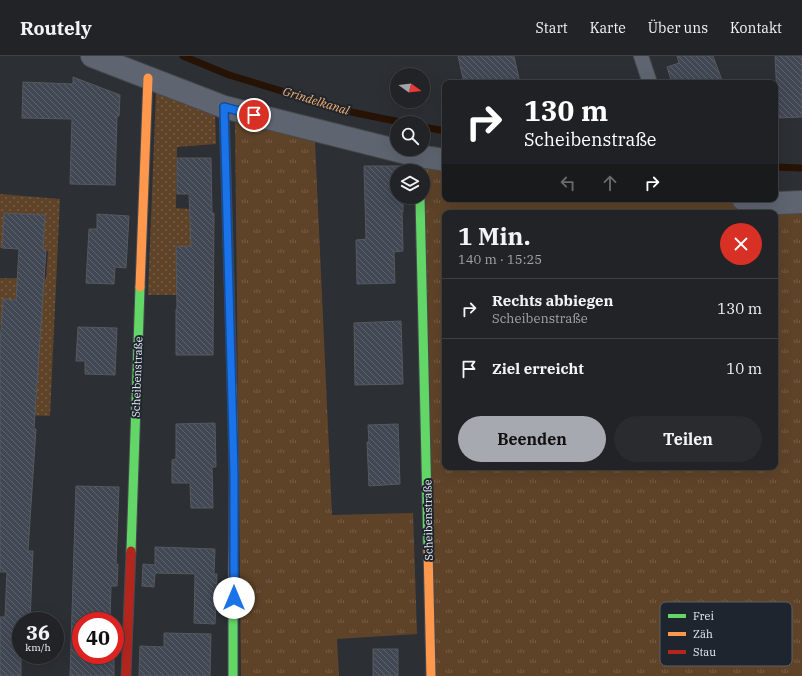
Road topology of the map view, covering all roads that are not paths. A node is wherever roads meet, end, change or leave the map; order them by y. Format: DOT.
graph roads {
  1 [pos="92,56"];
  2 [pos="641,56"];
  3 [pos="148,78"];
  4 [pos="649,80"];
  5 [pos="224,107"];
  6 [pos="442,160"];
  7 [pos="420,163"];
  8 [pos="771,202"];
  9 [pos="802,202"];
  10 [pos="420,204"];
  11 [pos="126,676"];
  12 [pos="233,676"];
  13 [pos="431,676"];
  1 -- 3 [label="street"];
  2 -- 4 [label="lane"];
  3 -- 5 [label="street"];
  3 -- 11 [label="street, Scheibenstraße"];
  5 -- 7 [label="street"];
  5 -- 12 [label="street"];
  6 -- 7 [label="street"];
  8 -- 9 [label="street"];
  10 -- 13 [label="street, Scheibenstraße"];
}
